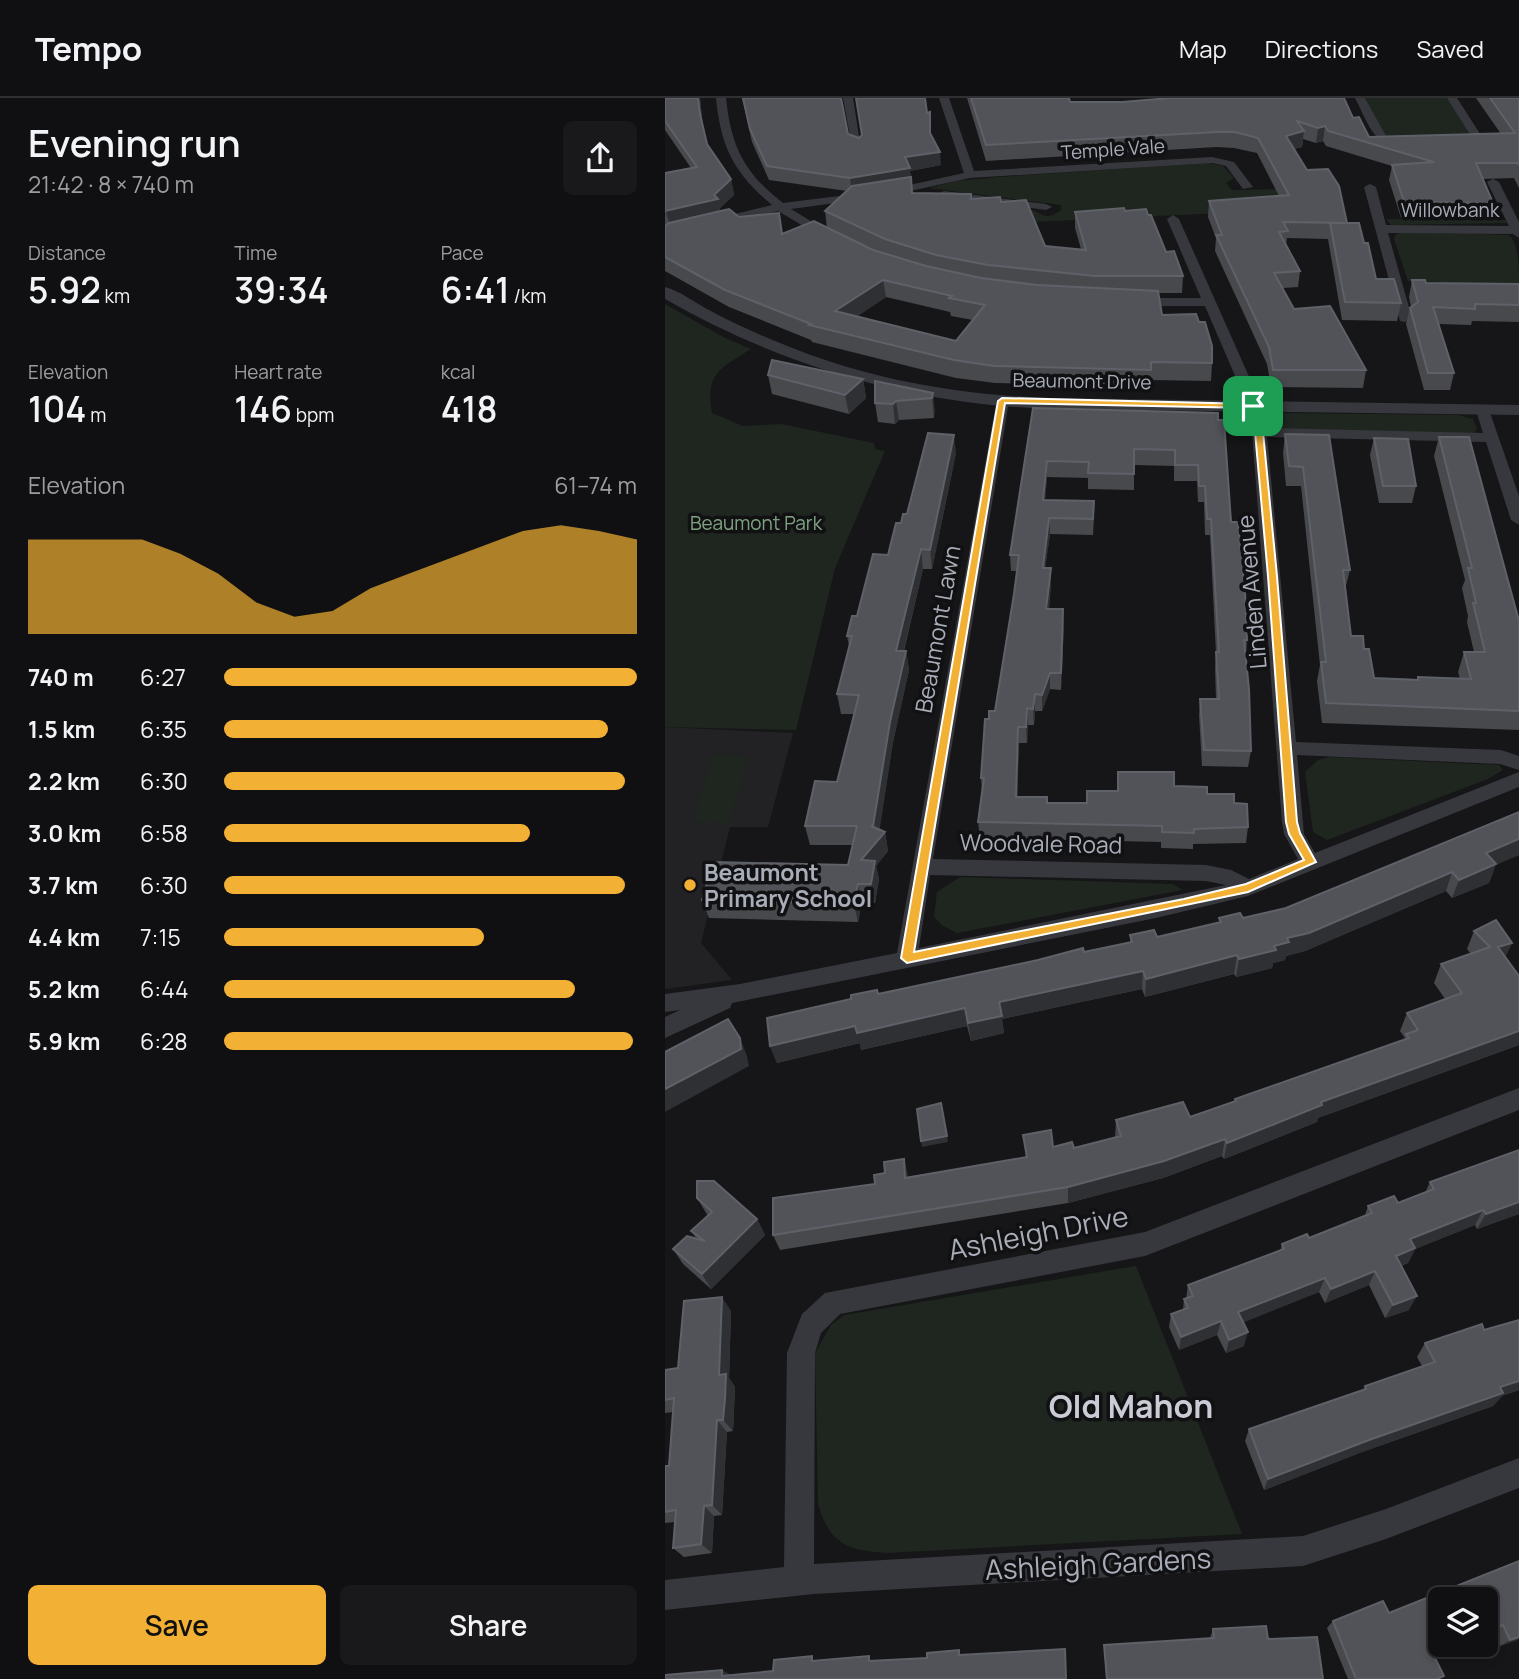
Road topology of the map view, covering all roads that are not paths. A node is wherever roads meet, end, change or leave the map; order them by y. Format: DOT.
graph roads {
  1 [pos="721,98"];
  2 [pos="848,98"];
  3 [pos="944,98"];
  4 [pos="1360,98"];
  5 [pos="1452,98"];
  6 [pos="1436,141"];
  7 [pos="1418,142"];
  8 [pos="857,147"];
  9 [pos="970,175"];
  10 [pos="1493,181"];
  11 [pos="1248,187"];
  12 [pos="1370,187"];
  13 [pos="908,188"];
  14 [pos="779,207"];
  15 [pos="1046,207"];
  16 [pos="1173,219"];
  17 [pos="1383,229"];
  18 [pos="1518,232"];
  19 [pos="665,235"];
  20 [pos="843,244"];
  21 [pos="665,292"];
  22 [pos="1115,302"];
  23 [pos="1211,302"];
  24 [pos="1405,318"];
  25 [pos="1002,401"];
  26 [pos="1253,406"];
  27 [pos="1483,410"];
  28 [pos="1519,410"];
  29 [pos="1259,432"];
  30 [pos="1493,438"];
  31 [pos="1519,520"];
  32 [pos="1287,748"];
  33 [pos="1519,763"];
  34 [pos="1519,779"];
  35 [pos="1311,862"];
  36 [pos="921,867"];
  37 [pos="1248,888"];
  38 [pos="907,958"];
  39 [pos="740,993"];
  40 [pos="665,1003"];
  41 [pos="665,1028"];
  42 [pos="1519,1099"];
  43 [pos="1519,1473"];
  44 [pos="799,1581"];
  45 [pos="665,1595"];
  1 -- 14 [label="street"];
  2 -- 8 [label="street"];
  3 -- 9 [label="street"];
  4 -- 7 [label="street"];
  5 -- 6 [label="street"];
  9 -- 11 [label="street, Temple Vale"];
  9 -- 13 [label="street, Temple Vale"];
  10 -- 18 [label="street, Willowbank"];
  12 -- 17 [label="street, Willowbank"];
  13 -- 14 [label="street, Temple Vale"];
  13 -- 15 [label="street, Temple Vale"];
  14 -- 19 [label="street, Temple Vale"];
  14 -- 20 [label="street"];
  16 -- 23 [label="street, Linden Avenue"];
  17 -- 18 [label="street, Willowbank"];
  17 -- 24 [label="street, Willowbank"];
  21 -- 25 [label="street, Beaumont Drive"];
  22 -- 23 [label="street"];
  23 -- 26 [label="street, Linden Avenue"];
  25 -- 26 [label="street, Beaumont Drive"];
  25 -- 36 [label="street, Beaumont Lawn"];
  26 -- 27 [label="street, Beaumont Drive"];
  26 -- 29 [label="street, Linden Avenue"];
  27 -- 28 [label="street, Beaumont Drive"];
  27 -- 30 [label="street"];
  29 -- 30 [label="street"];
  29 -- 32 [label="street, Linden Avenue"];
  30 -- 31 [label="street"];
  32 -- 33 [label="street"];
  32 -- 35 [label="street"];
  34 -- 35 [label="street"];
  35 -- 37 [label="street"];
  36 -- 37 [label="street, Woodvale Road"];
  36 -- 38 [label="street"];
  37 -- 38 [label="street"];
  38 -- 39 [label="street"];
  39 -- 40 [label="street"];
  39 -- 41 [label="street"];
  42 -- 44 [label="street, Ashleigh Drive"];
  43 -- 44 [label="street, Ashleigh Gardens"];
  44 -- 45 [label="street, Ashleigh Gardens"];
}
